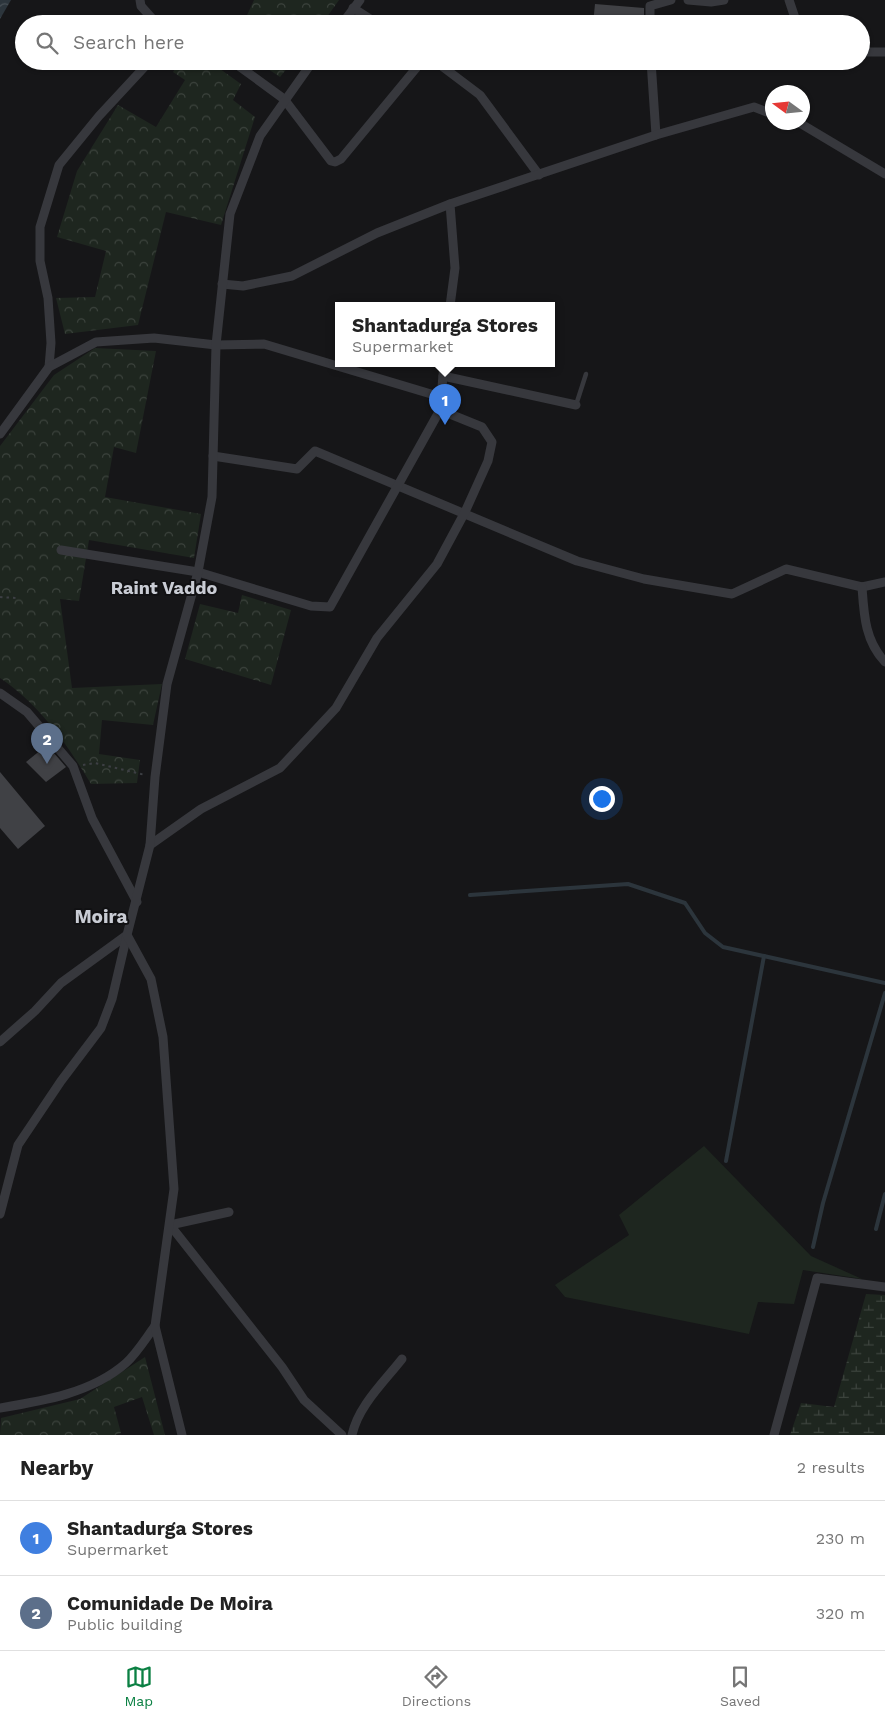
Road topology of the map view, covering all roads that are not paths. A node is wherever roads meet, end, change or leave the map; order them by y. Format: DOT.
graph roads {
  1 [pos="140,0"];
  2 [pos="360,0"];
  3 [pos="671,0"];
  4 [pos="688,0"];
  5 [pos="724,0"];
  6 [pos="789,0"];
  7 [pos="353,8"];
  8 [pos="149,15"];
  9 [pos="348,15"];
  10 [pos="364,15"];
  11 [pos="650,15"];
  12 [pos="794,15"];
  13 [pos="870,52"];
  14 [pos="885,52"];
  15 [pos="141,70"];
  16 [pos="244,70"];
  17 [pos="306,70"];
  18 [pos="415,70"];
  19 [pos="447,70"];
  20 [pos="652,70"];
  21 [pos="284,99"];
  22 [pos="765,111"];
  23 [pos="810,129"];
  24 [pos="656,135"];
  25 [pos="885,174"];
  26 [pos="539,175"];
  27 [pos="450,204"];
  28 [pos="222,284"];
  29 [pos="451,302"];
  30 [pos="216,345"];
  31 [pos="335,365"];
  32 [pos="49,367"];
  33 [pos="342,367"];
  34 [pos="444,367"];
  35 [pos="586,374"];
  36 [pos="443,376"];
  37 [pos="441,396"];
  38 [pos="576,405"];
  39 [pos="440,410"];
  40 [pos="0,434"];
  41 [pos="213,456"];
  42 [pos="400,486"];
  43 [pos="465,512"];
  44 [pos="61,550"];
  45 [pos="198,572"];
  46 [pos="885,582"];
  47 [pos="862,587"];
  48 [pos="885,662"];
  49 [pos="0,693"];
  50 [pos="150,844"];
  51 [pos="137,902"];
  52 [pos="127,935"];
  53 [pos="0,1042"];
  54 [pos="229,1212"];
  55 [pos="0,1214"];
  56 [pos="170,1225"];
  57 [pos="885,1287"];
  58 [pos="155,1326"];
  59 [pos="402,1359"];
  60 [pos="0,1408"];
  61 [pos="182,1435"];
  62 [pos="342,1435"];
  63 [pos="352,1435"];
  64 [pos="774,1435"];
  1 -- 8 [label="street"];
  2 -- 7 [label="street"];
  3 -- 11 [label="street"];
  4 -- 5 [label="street"];
  6 -- 12 [label="street"];
  7 -- 9 [label="street"];
  7 -- 10 [label="street"];
  13 -- 14 [label="street"];
  15 -- 32 [label="street"];
  16 -- 21 [label="street"];
  17 -- 21 [label="street"];
  18 -- 21 [label="street"];
  19 -- 26 [label="street"];
  20 -- 24 [label="street"];
  21 -- 28 [label="street"];
  22 -- 24 [label="street"];
  23 -- 25 [label="street"];
  24 -- 26 [label="street"];
  26 -- 27 [label="street"];
  27 -- 28 [label="street"];
  27 -- 29 [label="street"];
  28 -- 30 [label="street"];
  30 -- 31 [label="street"];
  30 -- 32 [label="street"];
  30 -- 41 [label="street"];
  32 -- 40 [label="street"];
  33 -- 37 [label="street"];
  34 -- 36 [label="street"];
  35 -- 38 [label="lane"];
  36 -- 37 [label="street"];
  36 -- 38 [label="street"];
  37 -- 39 [label="street"];
  39 -- 42 [label="street"];
  39 -- 43 [label="street"];
  41 -- 42 [label="street"];
  41 -- 45 [label="street"];
  42 -- 43 [label="street"];
  42 -- 45 [label="street"];
  43 -- 47 [label="street"];
  43 -- 50 [label="street"];
  44 -- 45 [label="street"];
  45 -- 50 [label="street"];
  46 -- 47 [label="street"];
  47 -- 48 [label="street"];
  49 -- 51 [label="street"];
  50 -- 51 [label="street"];
  51 -- 52 [label="street"];
  52 -- 53 [label="street"];
  52 -- 55 [label="street"];
  52 -- 56 [label="street"];
  54 -- 56 [label="street"];
  56 -- 58 [label="street"];
  56 -- 62 [label="street"];
  57 -- 64 [label="street"];
  58 -- 60 [label="street"];
  58 -- 61 [label="street"];
  59 -- 63 [label="street"];
}
